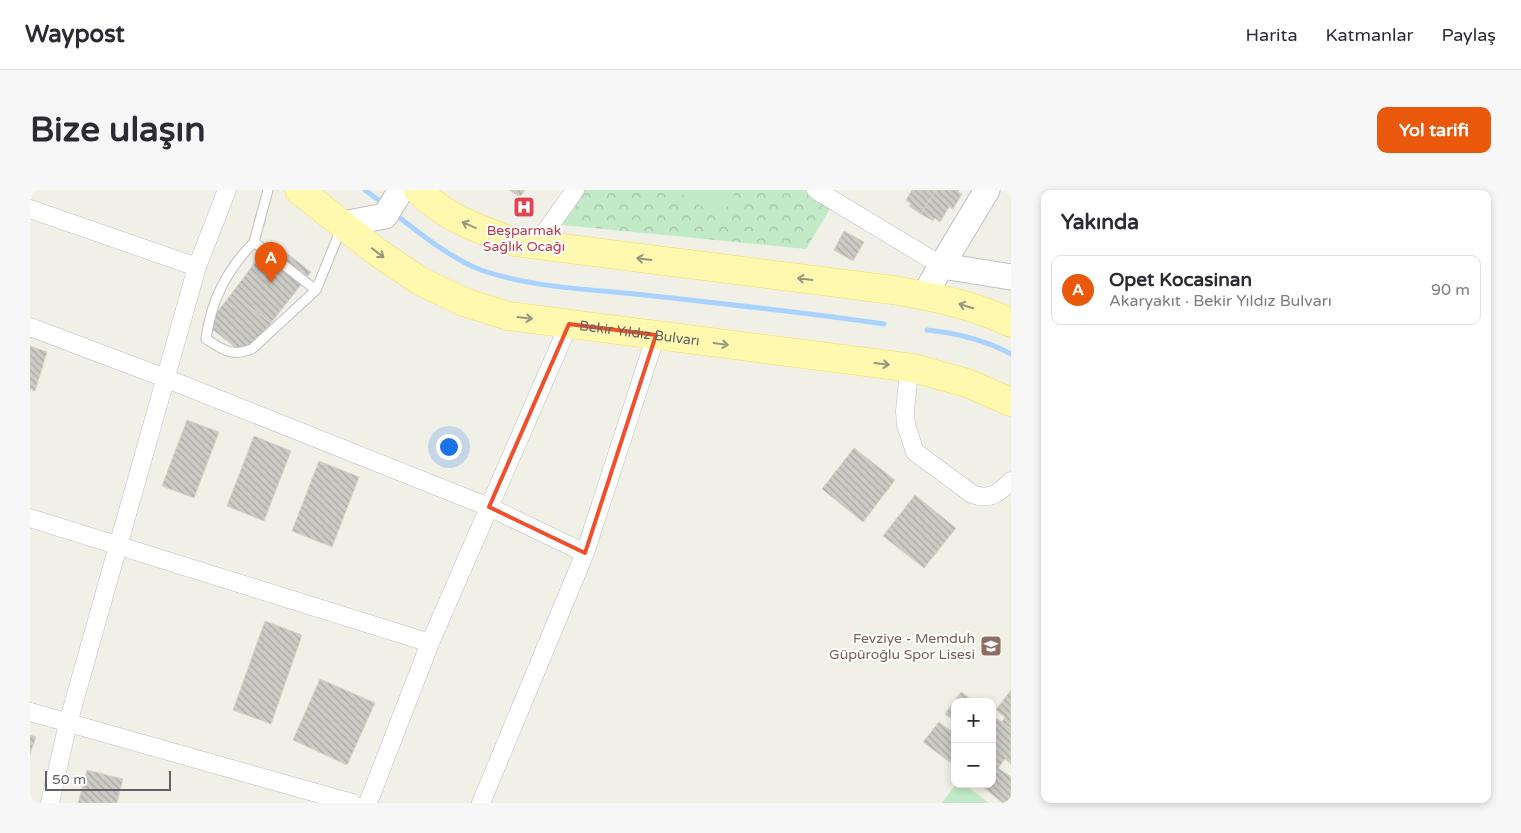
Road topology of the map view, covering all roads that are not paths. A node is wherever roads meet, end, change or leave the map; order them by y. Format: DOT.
graph roads {
  1 [pos="227,190"];
  2 [pos="268,190"];
  3 [pos="299,190"];
  4 [pos="407,190"];
  5 [pos="575,190"];
  6 [pos="816,190"];
  7 [pos="987,190"];
  8 [pos="30,210"];
  9 [pos="343,224"];
  10 [pos="254,242"];
  11 [pos="536,245"];
  12 [pos="942,266"];
  13 [pos="197,267"];
  14 [pos="1011,277"];
  15 [pos="316,290"];
  16 [pos="924,296"];
  17 [pos="1011,323"];
  18 [pos="569,324"];
  19 [pos="30,327"];
  20 [pos="656,335"];
  21 [pos="913,368"];
  22 [pos="165,378"];
  23 [pos="1011,402"];
  24 [pos="1011,481"];
  25 [pos="490,506"];
  26 [pos="30,518"];
  27 [pos="118,546"];
  28 [pos="585,553"];
  29 [pos="430,643"];
  30 [pos="30,712"];
  31 [pos="68,723"];
  32 [pos="50,803"];
  33 [pos="352,803"];
  34 [pos="368,803"];
  35 [pos="481,803"];
  1 -- 13 [label="street"];
  2 -- 10 [label="lane"];
  3 -- 9 [label="main road, Bekir Yıldız Bulvarı"];
  4 -- 9 [label="street"];
  11 -- 4 [label="main road, one-way"];
  5 -- 11 [label="street"];
  6 -- 12 [label="street"];
  7 -- 12 [label="street"];
  8 -- 13 [label="street"];
  9 -- 15 [label="lane"];
  9 -- 18 [label="main road, Bekir Yıldız Bulvarı, one-way"];
  10 -- 15 [label="lane"];
  10 -- 15 [label="lane"];
  16 -- 11 [label="main road, one-way"];
  12 -- 14 [label="street"];
  12 -- 16 [label="street"];
  13 -- 22 [label="street"];
  17 -- 16 [label="main road, one-way"];
  18 -- 20 [label="main road, Bekir Yıldız Bulvarı"];
  18 -- 25 [label="street"];
  19 -- 22 [label="street"];
  20 -- 21 [label="main road, Bekir Yıldız Bulvarı, one-way"];
  20 -- 28 [label="street"];
  21 -- 23 [label="main road, Bekir Yıldız Bulvarı"];
  21 -- 24 [label="street"];
  22 -- 25 [label="street"];
  22 -- 27 [label="street"];
  25 -- 28 [label="street"];
  25 -- 29 [label="street"];
  26 -- 27 [label="street"];
  27 -- 29 [label="street"];
  27 -- 31 [label="street"];
  28 -- 35 [label="street"];
  29 -- 34 [label="street"];
  30 -- 31 [label="street"];
  31 -- 32 [label="street"];
  31 -- 33 [label="street"];
}
